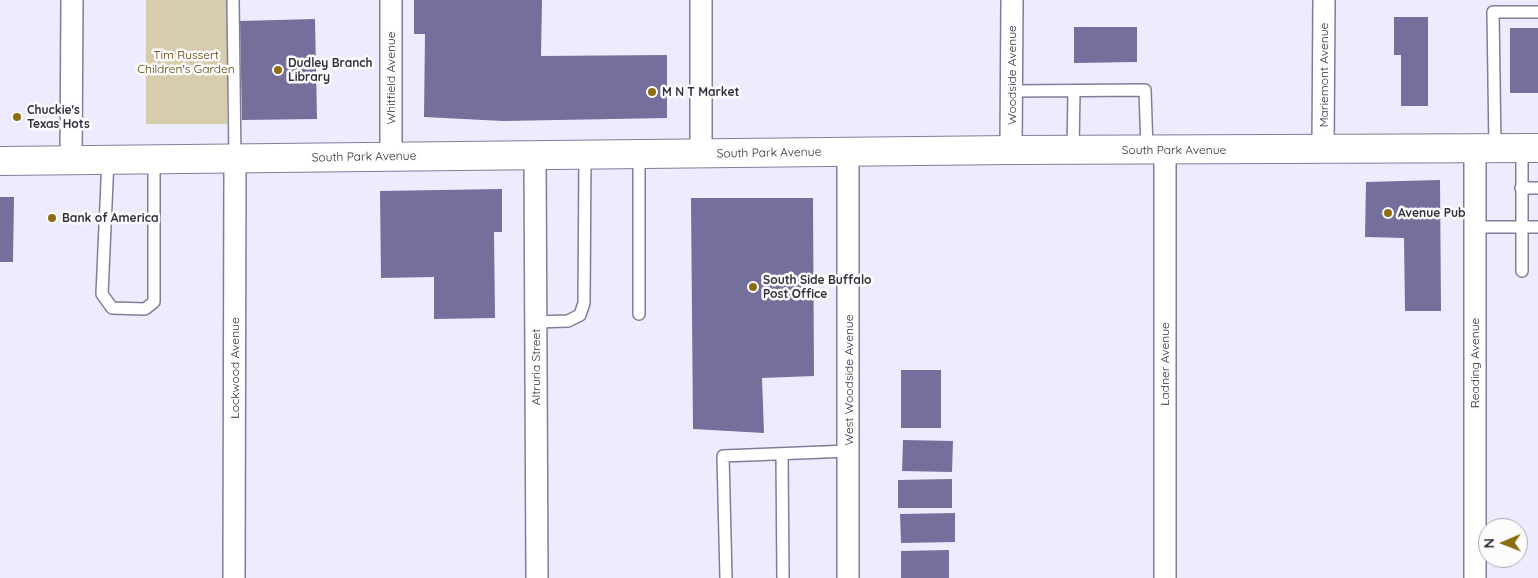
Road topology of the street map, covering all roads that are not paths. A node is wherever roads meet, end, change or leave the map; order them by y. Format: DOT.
graph roads {
  1 [pos="72,0"];
  2 [pos="233,0"];
  3 [pos="391,0"];
  4 [pos="701,0"];
  5 [pos="1012,0"];
  6 [pos="1324,0"];
  7 [pos="1538,12"];
  8 [pos="1074,91"];
  9 [pos="1012,92"];
  10 [pos="1485,148"];
  11 [pos="1530,148"];
  12 [pos="1323,149"];
  13 [pos="1011,150"];
  14 [pos="1074,150"];
  15 [pos="1156,150"];
  16 [pos="848,152"];
  17 [pos="586,154"];
  18 [pos="640,154"];
  19 [pos="701,154"];
  20 [pos="391,156"];
  21 [pos="535,156"];
  22 [pos="235,158"];
  23 [pos="108,159"];
  24 [pos="154,159"];
  25 [pos="71,160"];
  26 [pos="0,161"];
  27 [pos="1521,188"];
  28 [pos="1538,188"];
  29 [pos="1475,227"];
  30 [pos="1522,227"];
  31 [pos="1538,227"];
  32 [pos="1522,271"];
  33 [pos="639,314"];
  34 [pos="535,322"];
  35 [pos="849,451"];
  36 [pos="782,454"];
  37 [pos="234,578"];
  38 [pos="536,578"];
  39 [pos="726,578"];
  40 [pos="783,578"];
  41 [pos="848,578"];
  42 [pos="1165,578"];
  43 [pos="1475,578"];
  1 -- 25 [label="street"];
  2 -- 22 [label="lane"];
  3 -- 20 [label="street, Whitfield Avenue"];
  4 -- 19 [label="street"];
  5 -- 9 [label="street, Woodside Avenue"];
  6 -- 12 [label="street, Mariemont Avenue"];
  7 -- 10 [label="lane"];
  8 -- 9 [label="lane"];
  8 -- 14 [label="lane"];
  8 -- 15 [label="lane"];
  9 -- 13 [label="street, Woodside Avenue"];
  10 -- 11 [label="main road, South Park Avenue"];
  10 -- 12 [label="main road, South Park Avenue"];
  10 -- 29 [label="street, Reading Avenue"];
  11 -- 27 [label="lane"];
  12 -- 15 [label="main road, South Park Avenue"];
  13 -- 14 [label="main road, South Park Avenue"];
  13 -- 16 [label="main road, South Park Avenue"];
  14 -- 15 [label="main road, South Park Avenue"];
  15 -- 42 [label="street, Ladner Avenue"];
  16 -- 19 [label="main road, South Park Avenue"];
  16 -- 35 [label="street, West Woodside Avenue"];
  17 -- 18 [label="main road, South Park Avenue"];
  17 -- 21 [label="main road, South Park Avenue"];
  17 -- 34 [label="lane"];
  18 -- 19 [label="main road, South Park Avenue"];
  18 -- 33 [label="lane"];
  20 -- 21 [label="main road, South Park Avenue"];
  20 -- 22 [label="main road, South Park Avenue"];
  21 -- 34 [label="street, Altruria Street"];
  22 -- 24 [label="main road, South Park Avenue"];
  22 -- 37 [label="street, Lockwood Avenue"];
  23 -- 24 [label="main road, South Park Avenue"];
  23 -- 24 [label="lane"];
  23 -- 25 [label="main road, South Park Avenue"];
  25 -- 26 [label="main road, South Park Avenue"];
  27 -- 28 [label="lane"];
  27 -- 30 [label="lane"];
  29 -- 30 [label="lane"];
  29 -- 43 [label="street, Reading Avenue"];
  30 -- 31 [label="lane"];
  30 -- 32 [label="lane"];
  34 -- 38 [label="street, Altruria Street"];
  35 -- 36 [label="lane"];
  35 -- 41 [label="street, West Woodside Avenue"];
  36 -- 39 [label="lane"];
  36 -- 40 [label="lane"];
}
